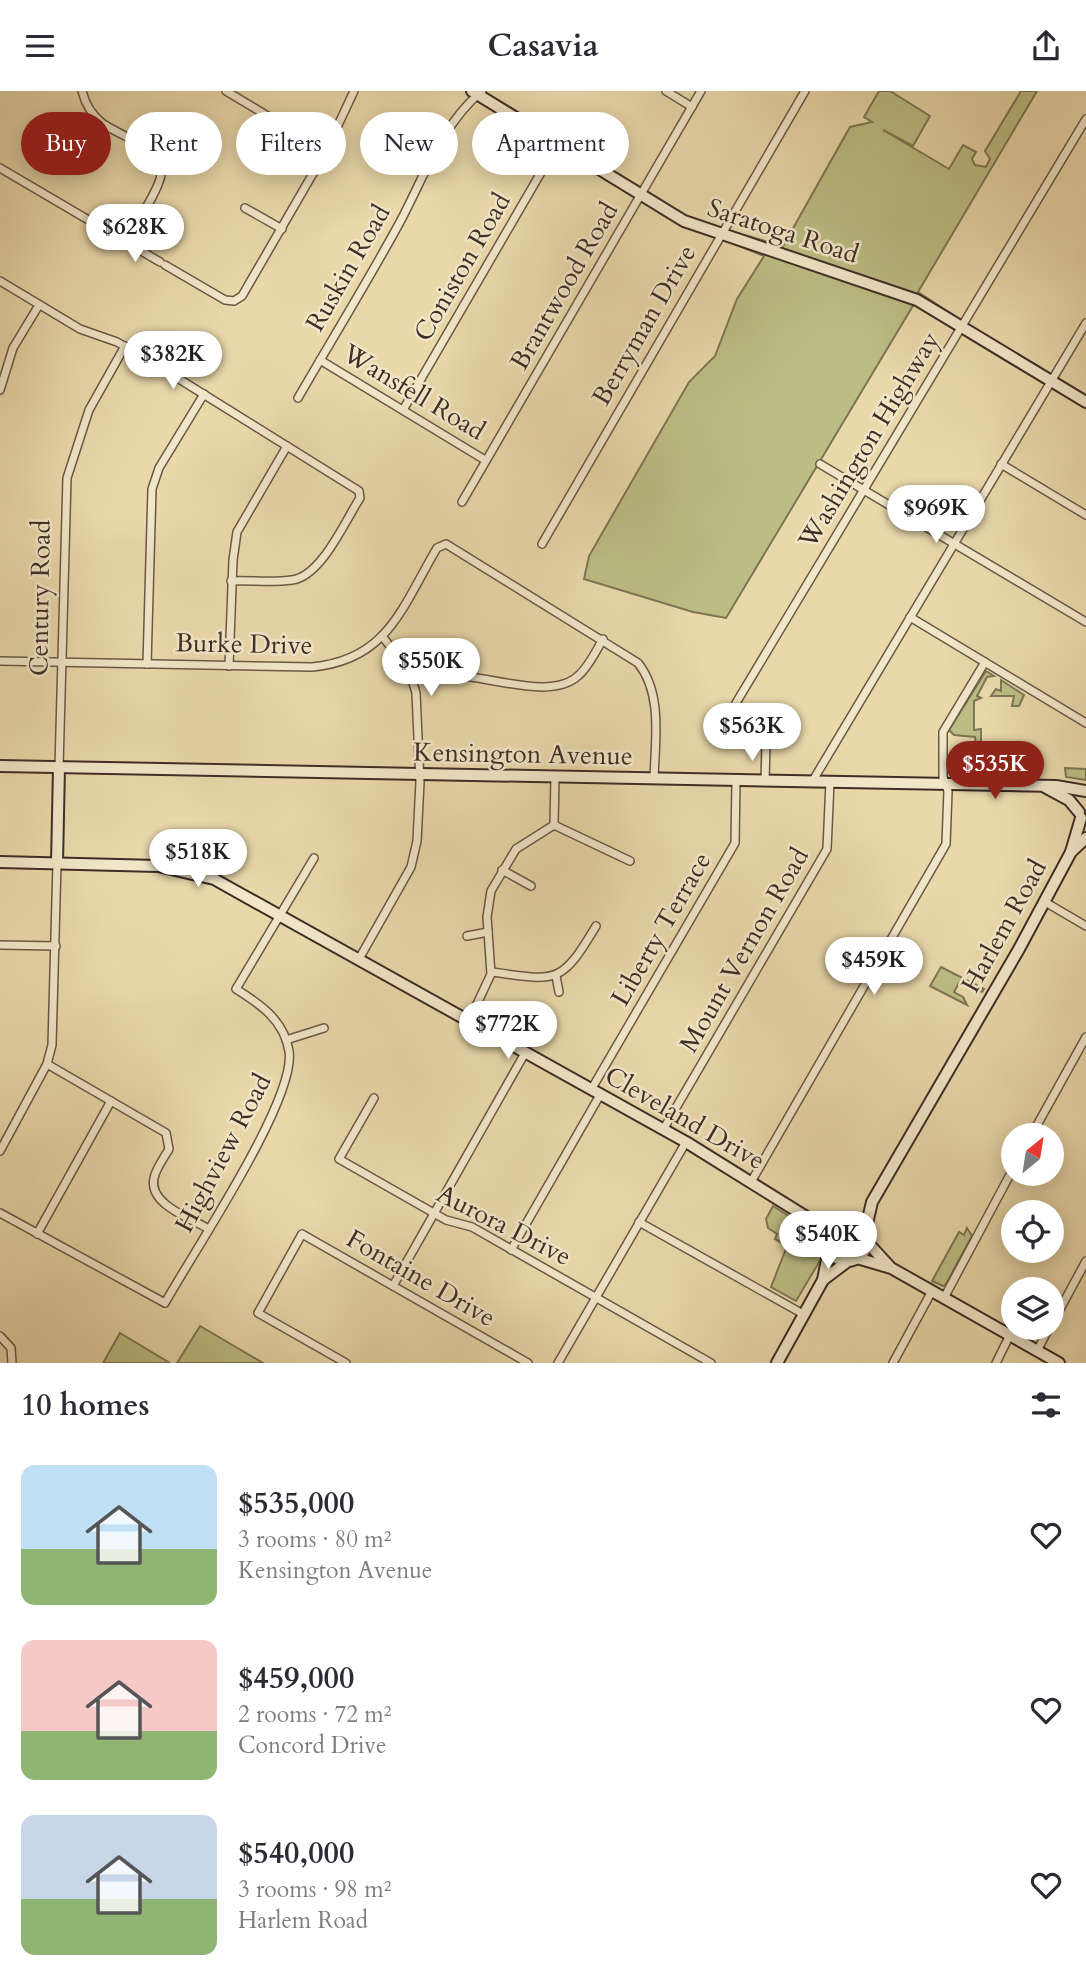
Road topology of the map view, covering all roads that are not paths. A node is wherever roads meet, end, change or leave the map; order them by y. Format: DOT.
graph roads {
  1 [pos="82,91"];
  2 [pos="226,91"];
  3 [pos="354,91"];
  4 [pos="666,91"];
  5 [pos="701,91"];
  6 [pos="805,91"];
  7 [pos="477,92"];
  8 [pos="692,107"];
  9 [pos="261,112"];
  10 [pos="344,112"];
  11 [pos="507,112"];
  12 [pos="1086,119"];
  13 [pos="0,167"];
  14 [pos="312,175"];
  15 [pos="539,175"];
  16 [pos="606,175"];
  17 [pos="640,196"];
  18 [pos="245,208"];
  19 [pos="282,229"];
  20 [pos="722,234"];
  21 [pos="125,241"];
  22 [pos="0,281"];
  23 [pos="39,305"];
  24 [pos="1086,323"];
  25 [pos="961,327"];
  26 [pos="125,346"];
  27 [pos="320,360"];
  28 [pos="1051,381"];
  29 [pos="0,390"];
  30 [pos="204,394"];
  31 [pos="298,398"];
  32 [pos="1086,402"];
  33 [pos="402,410"];
  34 [pos="287,446"];
  35 [pos="485,460"];
  36 [pos="820,464"];
  37 [pos="1001,464"];
  38 [pos="863,489"];
  39 [pos="462,502"];
  40 [pos="1086,515"];
  41 [pos="954,543"];
  42 [pos="541,544"];
  43 [pos="232,581"];
  44 [pos="910,617"];
  45 [pos="1086,622"];
  46 [pos="383,637"];
  47 [pos="603,639"];
  48 [pos="0,661"];
  49 [pos="62,662"];
  50 [pos="985,662"];
  51 [pos="147,664"];
  52 [pos="229,666"];
  53 [pos="412,678"];
  54 [pos="786,723"];
  55 [pos="1086,723"];
  56 [pos="766,744"];
  57 [pos="0,766"];
  58 [pos="59,767"];
  59 [pos="418,774"];
  60 [pos="555,777"];
  61 [pos="654,779"];
  62 [pos="736,781"];
  63 [pos="765,781"];
  64 [pos="812,782"];
  65 [pos="830,782"];
  66 [pos="946,785"];
  67 [pos="1045,787"];
  68 [pos="1086,791"];
  69 [pos="1086,796"];
  70 [pos="1082,818"];
  71 [pos="554,825"];
  72 [pos="1086,838"];
  73 [pos="1071,852"];
  74 [pos="314,857"];
  75 [pos="0,862"];
  76 [pos="630,862"];
  77 [pos="57,863"];
  78 [pos="502,870"];
  79 [pos="531,886"];
  80 [pos="1045,902"];
  81 [pos="281,915"];
  82 [pos="596,926"];
  83 [pos="1086,926"];
  84 [pos="488,932"];
  85 [pos="467,936"];
  86 [pos="0,945"];
  87 [pos="55,946"];
  88 [pos="359,959"];
  89 [pos="492,972"];
  90 [pos="556,976"];
  91 [pos="559,992"];
  92 [pos="469,1021"];
  93 [pos="324,1028"];
  94 [pos="1086,1037"];
  95 [pos="286,1040"];
  96 [pos="525,1053"];
  97 [pos="47,1064"];
  98 [pos="595,1093"];
  99 [pos="374,1098"];
  100 [pos="111,1101"];
  101 [pos="1038,1123"];
  102 [pos="663,1130"];
  103 [pos="686,1142"];
  104 [pos="0,1151"];
  105 [pos="751,1182"];
  106 [pos="1003,1187"];
  107 [pos="872,1202"];
  108 [pos="0,1213"];
  109 [pos="434,1213"];
  110 [pos="808,1218"];
  111 [pos="639,1222"];
  112 [pos="841,1223"];
  113 [pos="207,1228"];
  114 [pos="37,1234"];
  115 [pos="866,1237"];
  116 [pos="828,1245"];
  117 [pos="511,1250"];
  118 [pos="853,1260"];
  119 [pos="1086,1261"];
  120 [pos="891,1268"];
  121 [pos="822,1280"];
  122 [pos="393,1286"];
  123 [pos="932,1291"];
  124 [pos="596,1298"];
  125 [pos="944,1298"];
  126 [pos="1064,1302"];
  127 [pos="803,1314"];
  128 [pos="1001,1330"];
  129 [pos="0,1336"];
  130 [pos="1008,1340"];
  131 [pos="1018,1340"];
  132 [pos="1043,1340"];
  133 [pos="1037,1351"];
  134 [pos="12,1363"];
  135 [pos="346,1363"];
  136 [pos="528,1363"];
  137 [pos="558,1363"];
  138 [pos="711,1363"];
  139 [pos="777,1363"];
  140 [pos="893,1363"];
  141 [pos="996,1363"];
  142 [pos="1059,1363"];
  1 -- 21 [label="street"];
  2 -- 9 [label="street"];
  3 -- 10 [label="street"];
  4 -- 8 [label="street"];
  5 -- 8 [label="street, Brantwood Road"];
  6 -- 20 [label="street, Berryman Drive"];
  7 -- 11 [label="street, Saratoga Road"];
  7 -- 27 [label="street, Ruskin Road"];
  8 -- 17 [label="street, Brantwood Road"];
  12 -- 25 [label="street, Washington Highway"];
  13 -- 21 [label="street"];
  14 -- 19 [label="street"];
  15 -- 33 [label="street, Coniston Road"];
  16 -- 17 [label="street, Saratoga Road"];
  17 -- 20 [label="street, Saratoga Road"];
  17 -- 35 [label="street, Brantwood Road"];
  18 -- 19 [label="street"];
  19 -- 21 [label="street"];
  20 -- 25 [label="street, Saratoga Road"];
  20 -- 42 [label="street, Berryman Drive"];
  22 -- 23 [label="street"];
  23 -- 26 [label="street"];
  23 -- 29 [label="street"];
  24 -- 28 [label="street"];
  25 -- 28 [label="street, Saratoga Road"];
  25 -- 38 [label="street, Washington Highway"];
  26 -- 30 [label="street"];
  26 -- 49 [label="street, Century Road"];
  27 -- 31 [label="street, Ruskin Road"];
  27 -- 33 [label="street, Wansfell Road"];
  28 -- 32 [label="street, Saratoga Road"];
  28 -- 37 [label="street"];
  30 -- 34 [label="street"];
  30 -- 51 [label="street"];
  33 -- 35 [label="street, Wansfell Road"];
  34 -- 43 [label="street"];
  34 -- 43 [label="street"];
  35 -- 39 [label="street, Brantwood Road"];
  36 -- 38 [label="street"];
  37 -- 40 [label="street"];
  37 -- 41 [label="street"];
  38 -- 41 [label="street"];
  38 -- 56 [label="street, Washington Highway"];
  41 -- 44 [label="street"];
  41 -- 45 [label="street"];
  43 -- 52 [label="street"];
  44 -- 50 [label="street"];
  44 -- 64 [label="street"];
  46 -- 47 [label="street, Burke Drive"];
  46 -- 52 [label="street, Burke Drive"];
  46 -- 53 [label="street"];
  47 -- 53 [label="street"];
  47 -- 61 [label="street"];
  48 -- 49 [label="street, Burke Drive"];
  49 -- 51 [label="street, Burke Drive"];
  49 -- 58 [label="street, Century Road"];
  50 -- 55 [label="street"];
  50 -- 66 [label="street"];
  51 -- 52 [label="street, Burke Drive"];
  53 -- 59 [label="street"];
  54 -- 56 [label="street"];
  56 -- 63 [label="street"];
  57 -- 58 [label="street, Kensington Avenue"];
  58 -- 59 [label="street, Kensington Avenue"];
  58 -- 77 [label="street, Century Road"];
  59 -- 60 [label="street, Kensington Avenue"];
  59 -- 88 [label="street"];
  60 -- 61 [label="street, Kensington Avenue"];
  60 -- 71 [label="street"];
  61 -- 62 [label="street, Kensington Avenue"];
  62 -- 63 [label="street, Kensington Avenue"];
  62 -- 98 [label="street, Liberty Terrace"];
  63 -- 64 [label="street, Kensington Avenue"];
  64 -- 65 [label="street, Kensington Avenue"];
  65 -- 66 [label="street, Kensington Avenue"];
  65 -- 102 [label="street, Mount Vernon Road"];
  66 -- 67 [label="street, Kensington Avenue"];
  66 -- 105 [label="street"];
  67 -- 68 [label="street, Kensington Avenue"];
  67 -- 70 [label="street"];
  69 -- 70 [label="street, Harlem Road"];
  70 -- 73 [label="street, Harlem Road"];
  71 -- 76 [label="street"];
  71 -- 78 [label="street"];
  72 -- 73 [label="street, Harlem Road"];
  73 -- 80 [label="street, Harlem Road"];
  74 -- 81 [label="street"];
  75 -- 77 [label="street, Cleveland Drive"];
  77 -- 81 [label="street, Cleveland Drive"];
  77 -- 87 [label="street"];
  78 -- 79 [label="street"];
  78 -- 84 [label="street"];
  80 -- 83 [label="street"];
  80 -- 107 [label="street, Harlem Road"];
  81 -- 88 [label="street, Cleveland Drive"];
  81 -- 95 [label="street"];
  82 -- 90 [label="street"];
  84 -- 85 [label="street"];
  84 -- 89 [label="street"];
  86 -- 87 [label="street"];
  87 -- 97 [label="street"];
  88 -- 92 [label="street, Cleveland Drive"];
  89 -- 90 [label="street"];
  89 -- 92 [label="street"];
  90 -- 91 [label="street"];
  92 -- 96 [label="street, Cleveland Drive"];
  93 -- 95 [label="street"];
  94 -- 101 [label="street"];
  95 -- 113 [label="street, Highview Road"];
  96 -- 98 [label="street, Cleveland Drive"];
  96 -- 109 [label="street"];
  97 -- 100 [label="street"];
  97 -- 104 [label="street"];
  98 -- 102 [label="street, Cleveland Drive"];
  98 -- 117 [label="street, Liberty Terrace"];
  99 -- 109 [label="street, Aurora Drive"];
  100 -- 113 [label="street"];
  100 -- 114 [label="street"];
  102 -- 103 [label="street, Cleveland Drive"];
  103 -- 105 [label="street, Cleveland Drive"];
  103 -- 111 [label="street"];
  105 -- 110 [label="street, Cleveland Drive"];
  106 -- 125 [label="street"];
  107 -- 112 [label="street, Harlem Road"];
  107 -- 115 [label="street, Harlem Road"];
  108 -- 114 [label="street"];
  109 -- 117 [label="street, Aurora Drive"];
  109 -- 122 [label="street"];
  110 -- 112 [label="street, Cleveland Drive"];
  110 -- 116 [label="street, Cleveland Drive"];
  111 -- 124 [label="street"];
  111 -- 127 [label="street"];
  112 -- 115 [label="street"];
  112 -- 116 [label="street"];
  113 -- 114 [label="street, Highview Road"];
  115 -- 118 [label="street"];
  115 -- 120 [label="street"];
  116 -- 118 [label="street"];
  116 -- 121 [label="street"];
  117 -- 124 [label="street, Aurora Drive"];
  118 -- 120 [label="street"];
  118 -- 121 [label="street"];
  119 -- 126 [label="street"];
  120 -- 123 [label="street"];
  121 -- 127 [label="street"];
  122 -- 135 [label="street, Fontaine Drive"];
  122 -- 136 [label="street, Fontaine Drive"];
  123 -- 125 [label="street"];
  123 -- 140 [label="street"];
  124 -- 137 [label="street"];
  124 -- 138 [label="street, Aurora Drive"];
  125 -- 128 [label="street"];
  127 -- 139 [label="street"];
  129 -- 134 [label="street"];
  130 -- 141 [label="street"];
  131 -- 133 [label="street"];
  132 -- 133 [label="street"];
  133 -- 142 [label="street"];
}
